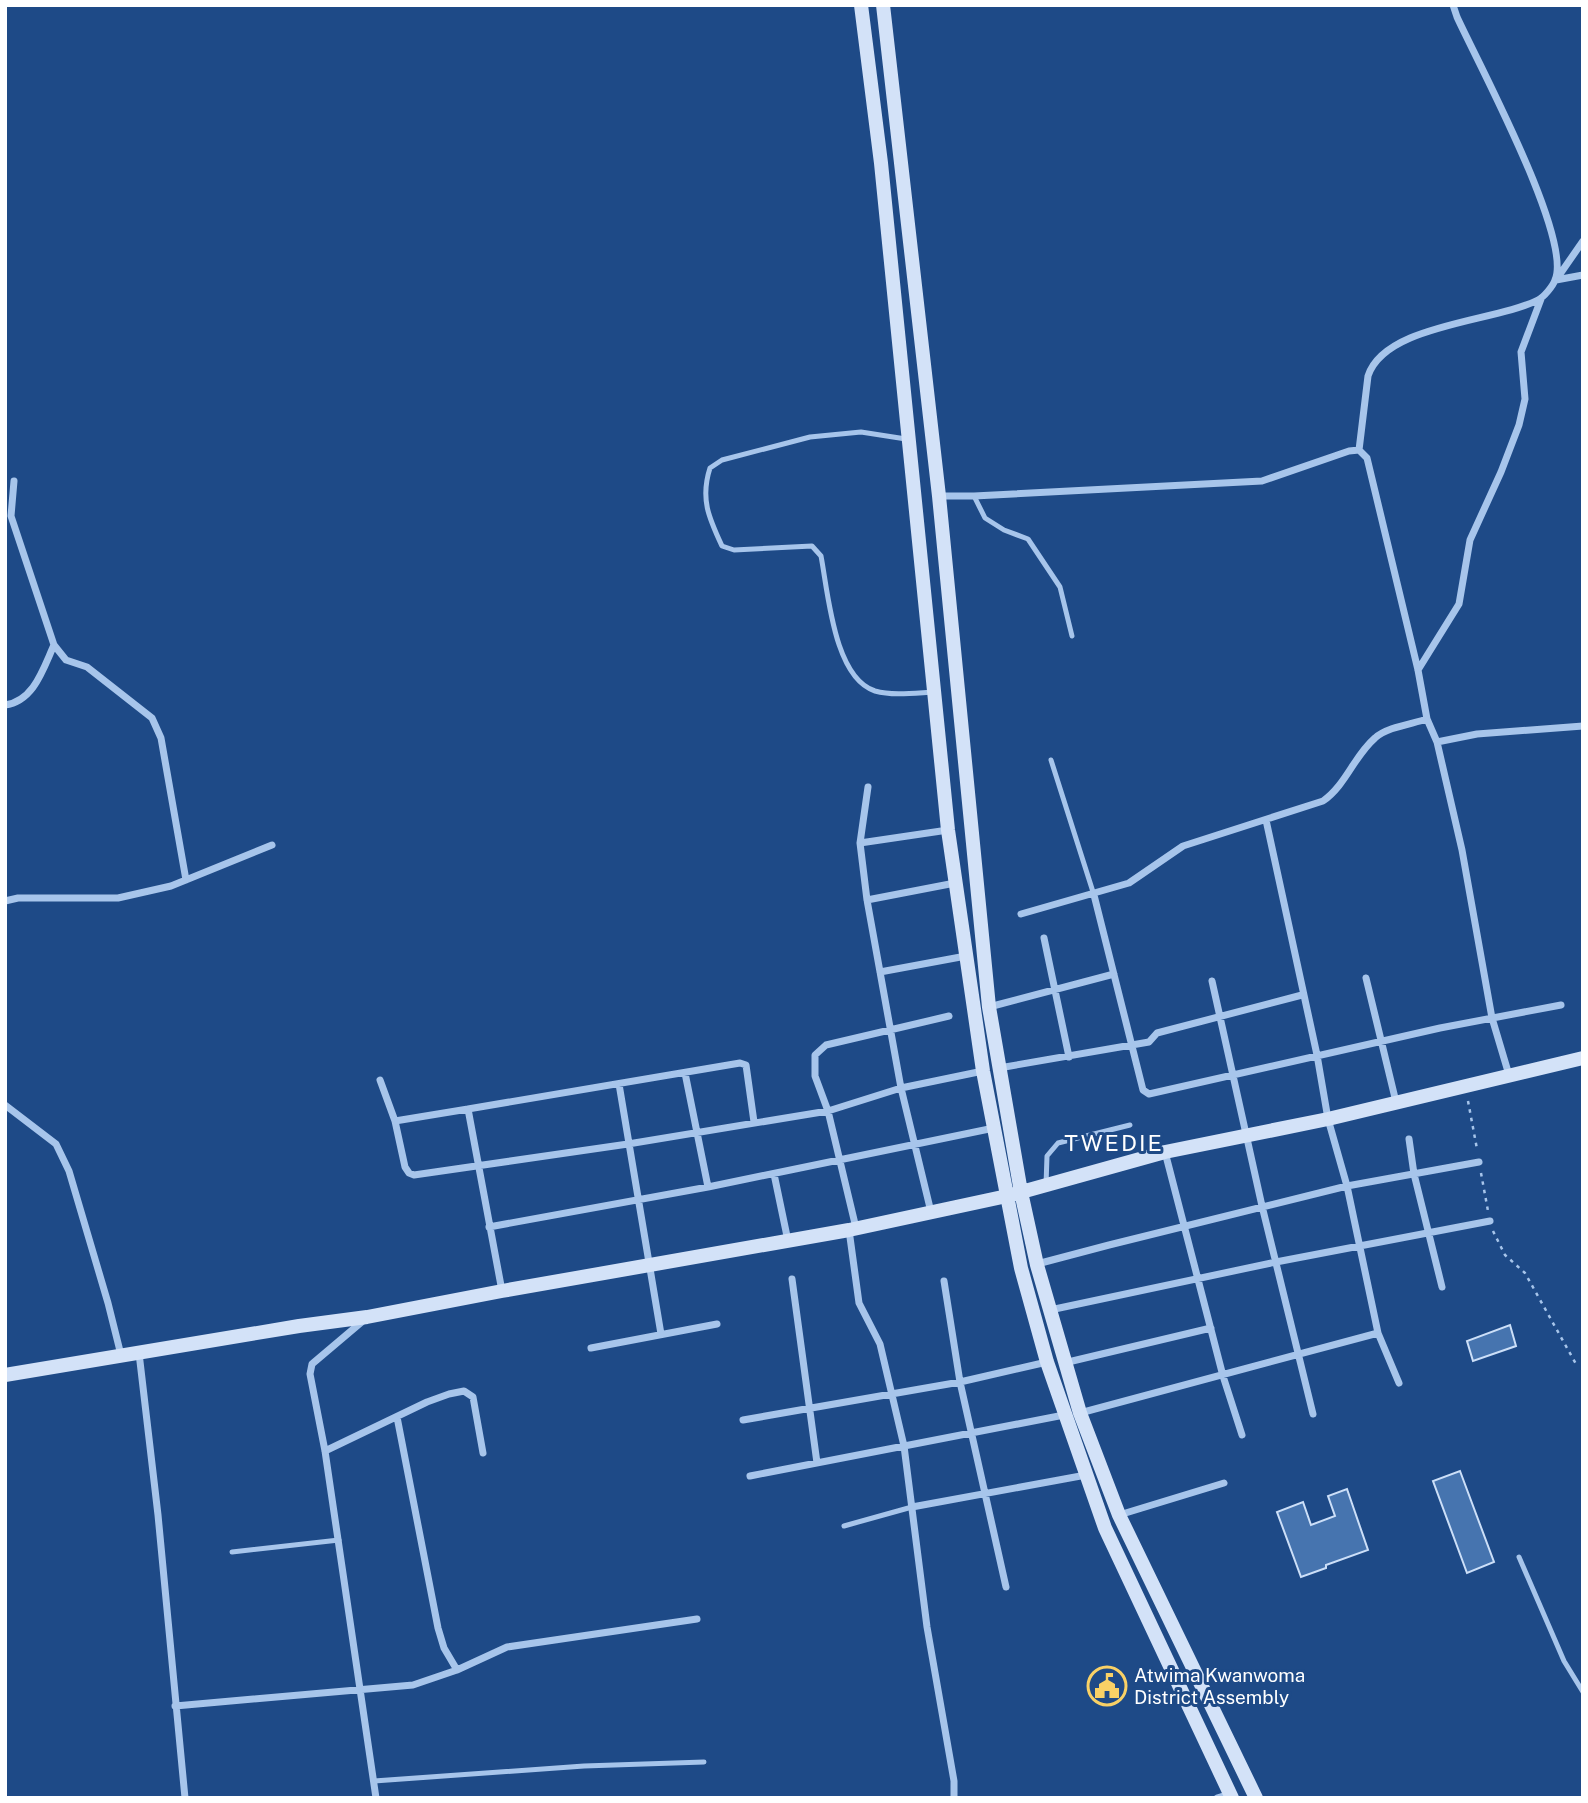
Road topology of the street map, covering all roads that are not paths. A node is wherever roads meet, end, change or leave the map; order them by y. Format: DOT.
graph roads {
  1 [pos="861,5"];
  2 [pos="883,5"];
  3 [pos="1453,5"];
  4 [pos="1583,241"];
  5 [pos="1583,275"];
  6 [pos="1555,280"];
  7 [pos="1541,299"];
  8 [pos="909,440"];
  9 [pos="1359,450"];
  10 [pos="14,481"];
  11 [pos="939,496"];
  12 [pos="974,496"];
  13 [pos="1072,636"];
  14 [pos="54,646"];
  15 [pos="1418,670"];
  16 [pos="934,692"];
  17 [pos="5,705"];
  18 [pos="1427,719"];
  19 [pos="1583,726"];
  20 [pos="1437,742"];
  21 [pos="1051,760"];
  22 [pos="868,787"];
  23 [pos="1266,820"];
  24 [pos="948,830"];
  25 [pos="860,843"];
  26 [pos="272,845"];
  27 [pos="186,880"];
  28 [pos="956,883"];
  29 [pos="1094,895"];
  30 [pos="867,900"];
  31 [pos="5,901"];
  32 [pos="1021,914"];
  33 [pos="1044,938"];
  34 [pos="966,956"];
  35 [pos="880,972"];
  36 [pos="1114,974"];
  37 [pos="1366,978"];
  38 [pos="1212,981"];
  39 [pos="1056,989"];
  40 [pos="1302,995"];
  41 [pos="1561,1005"];
  42 [pos="989,1007"];
  43 [pos="949,1016"];
  44 [pos="1220,1016"];
  45 [pos="1492,1017"];
  46 [pos="891,1030"];
  47 [pos="1381,1041"];
  48 [pos="1132,1046"];
  49 [pos="1317,1055"];
  50 [pos="1069,1057"];
  51 [pos="1583,1058"];
  52 [pos="999,1068"];
  53 [pos="983,1072"];
  54 [pos="685,1073"];
  55 [pos="1233,1075"];
  56 [pos="1509,1075"];
  57 [pos="380,1080"];
  58 [pos="619,1084"];
  59 [pos="901,1088"];
  60 [pos="1396,1102"];
  61 [pos="5,1105"];
  62 [pos="468,1109"];
  63 [pos="828,1111"];
  64 [pos="1328,1119"];
  65 [pos="395,1121"];
  66 [pos="754,1122"];
  67 [pos="1130,1125"];
  68 [pos="993,1128"];
  69 [pos="697,1132"];
  70 [pos="1246,1136"];
  71 [pos="1409,1139"];
  72 [pos="628,1144"];
  73 [pos="915,1145"];
  74 [pos="1165,1152"];
  75 [pos="839,1161"];
  76 [pos="1479,1162"];
  77 [pos="479,1165"];
  78 [pos="774,1174"];
  79 [pos="1414,1174"];
  80 [pos="1046,1185"];
  81 [pos="1346,1186"];
  82 [pos="708,1187"];
  83 [pos="1014,1194"];
  84 [pos="636,1198"];
  85 [pos="1262,1206"];
  86 [pos="931,1213"];
  87 [pos="1490,1222"];
  88 [pos="489,1227"];
  89 [pos="1185,1227"];
  90 [pos="853,1229"];
  91 [pos="1429,1233"];
  92 [pos="789,1241"];
  93 [pos="1359,1246"];
  94 [pos="1276,1262"];
  95 [pos="1037,1265"];
  96 [pos="649,1266"];
  97 [pos="792,1279"];
  98 [pos="1198,1279"];
  99 [pos="944,1281"];
  100 [pos="1442,1287"];
  101 [pos="502,1291"];
  102 [pos="1049,1311"];
  103 [pos="367,1317"];
  104 [pos="717,1324"];
  105 [pos="1211,1328"];
  106 [pos="1378,1333"];
  107 [pos="661,1334"];
  108 [pos="591,1348"];
  109 [pos="139,1352"];
  110 [pos="121,1355"];
  111 [pos="1298,1355"];
  112 [pos="1046,1362"];
  113 [pos="1063,1363"];
  114 [pos="5,1375"];
  115 [pos="1223,1376"];
  116 [pos="960,1382"];
  117 [pos="1399,1383"];
  118 [pos="893,1394"];
  119 [pos="809,1409"];
  120 [pos="1080,1413"];
  121 [pos="1313,1414"];
  122 [pos="1064,1415"];
  123 [pos="397,1417"];
  124 [pos="743,1420"];
  125 [pos="972,1434"];
  126 [pos="1242,1435"];
  127 [pos="904,1446"];
  128 [pos="326,1451"];
  129 [pos="483,1453"];
  130 [pos="817,1463"];
  131 [pos="1086,1475"];
  132 [pos="750,1476"];
  133 [pos="1224,1483"];
  134 [pos="985,1494"];
  135 [pos="912,1507"];
  136 [pos="1119,1515"];
  137 [pos="844,1526"];
  138 [pos="339,1540"];
  139 [pos="232,1552"];
  140 [pos="1519,1558"];
  141 [pos="1006,1587"];
  142 [pos="697,1619"];
  143 [pos="457,1670"];
  144 [pos="361,1689"];
  145 [pos="1583,1692"];
  146 [pos="175,1706"];
  147 [pos="704,1762"];
  148 [pos="374,1781"];
  149 [pos="1226,1796"];
  150 [pos="185,1798"];
  151 [pos="376,1798"];
  152 [pos="954,1798"];
  153 [pos="1255,1798"];
  1 -- 8 [label="street"];
  2 -- 11 [label="street"];
  3 -- 6 [label="street"];
  4 -- 6 [label="street"];
  5 -- 6 [label="street"];
  6 -- 7 [label="street"];
  7 -- 9 [label="street"];
  7 -- 15 [label="street"];
  8 -- 16 [label="street"];
  8 -- 16 [label="lane"];
  9 -- 12 [label="street"];
  9 -- 15 [label="street"];
  10 -- 14 [label="street"];
  11 -- 12 [label="street"];
  11 -- 42 [label="street"];
  12 -- 13 [label="lane"];
  14 -- 17 [label="street"];
  14 -- 27 [label="street"];
  15 -- 18 [label="street"];
  16 -- 24 [label="street"];
  18 -- 20 [label="street"];
  18 -- 23 [label="street"];
  19 -- 20 [label="street"];
  20 -- 45 [label="street"];
  21 -- 29 [label="lane"];
  22 -- 25 [label="street"];
  23 -- 29 [label="street"];
  23 -- 40 [label="street"];
  24 -- 25 [label="street"];
  24 -- 28 [label="street"];
  25 -- 30 [label="street"];
  26 -- 27 [label="street"];
  27 -- 31 [label="street"];
  28 -- 30 [label="street"];
  28 -- 34 [label="street"];
  29 -- 32 [label="street"];
  29 -- 36 [label="street"];
  30 -- 35 [label="street"];
  33 -- 39 [label="street"];
  34 -- 35 [label="street"];
  34 -- 53 [label="street"];
  35 -- 46 [label="street"];
  36 -- 39 [label="street"];
  36 -- 48 [label="street"];
  37 -- 47 [label="street"];
  38 -- 44 [label="street"];
  39 -- 42 [label="street"];
  39 -- 50 [label="street"];
  40 -- 44 [label="street"];
  40 -- 49 [label="street"];
  41 -- 45 [label="street"];
  42 -- 52 [label="street"];
  43 -- 46 [label="street"];
  44 -- 48 [label="street"];
  44 -- 55 [label="street"];
  45 -- 47 [label="street"];
  45 -- 56 [label="street"];
  46 -- 59 [label="street"];
  46 -- 63 [label="street"];
  47 -- 49 [label="street"];
  47 -- 60 [label="street"];
  48 -- 50 [label="street"];
  48 -- 55 [label="street"];
  49 -- 55 [label="street"];
  49 -- 64 [label="street"];
  50 -- 52 [label="street"];
  51 -- 56 [label="street"];
  52 -- 83 [label="street"];
  53 -- 59 [label="street"];
  53 -- 68 [label="street"];
  54 -- 58 [label="street"];
  54 -- 66 [label="street"];
  54 -- 69 [label="street"];
  55 -- 70 [label="street"];
  56 -- 60 [label="street"];
  57 -- 65 [label="street"];
  58 -- 62 [label="street"];
  58 -- 72 [label="street"];
  59 -- 63 [label="street"];
  59 -- 73 [label="street"];
  60 -- 64 [label="street"];
  61 -- 110 [label="street"];
  62 -- 65 [label="street"];
  62 -- 77 [label="street"];
  63 -- 66 [label="street"];
  63 -- 75 [label="street"];
  64 -- 70 [label="street"];
  64 -- 81 [label="street"];
  65 -- 77 [label="street"];
  66 -- 69 [label="street"];
  67 -- 80 [label="lane"];
  68 -- 73 [label="street"];
  68 -- 83 [label="street"];
  69 -- 72 [label="street"];
  69 -- 82 [label="street"];
  70 -- 74 [label="street"];
  70 -- 85 [label="street"];
  71 -- 79 [label="street"];
  72 -- 77 [label="street"];
  72 -- 84 [label="street"];
  73 -- 75 [label="street"];
  73 -- 86 [label="street"];
  74 -- 80 [label="street"];
  74 -- 89 [label="street"];
  75 -- 78 [label="street"];
  75 -- 90 [label="street"];
  76 -- 79 [label="street"];
  77 -- 88 [label="street"];
  78 -- 82 [label="street"];
  78 -- 92 [label="street"];
  79 -- 81 [label="street"];
  79 -- 91 [label="street"];
  80 -- 83 [label="street"];
  81 -- 85 [label="street"];
  81 -- 93 [label="street"];
  82 -- 84 [label="street"];
  83 -- 86 [label="street"];
  83 -- 95 [label="street"];
  83 -- 112 [label="street"];
  84 -- 88 [label="street"];
  84 -- 96 [label="street"];
  85 -- 89 [label="street"];
  85 -- 94 [label="street"];
  86 -- 90 [label="street"];
  87 -- 91 [label="street"];
  88 -- 101 [label="street"];
  89 -- 95 [label="street"];
  89 -- 98 [label="street"];
  90 -- 92 [label="street"];
  90 -- 118 [label="street"];
  91 -- 93 [label="street"];
  91 -- 100 [label="street"];
  92 -- 96 [label="street"];
  93 -- 94 [label="street"];
  93 -- 106 [label="street"];
  94 -- 98 [label="street"];
  94 -- 111 [label="street"];
  95 -- 102 [label="street"];
  96 -- 101 [label="street"];
  96 -- 107 [label="street"];
  97 -- 119 [label="street"];
  98 -- 102 [label="street"];
  98 -- 105 [label="street"];
  99 -- 116 [label="street"];
  101 -- 103 [label="street"];
  102 -- 113 [label="street"];
  103 -- 109 [label="street"];
  103 -- 128 [label="street"];
  104 -- 107 [label="street"];
  105 -- 113 [label="street"];
  105 -- 115 [label="street"];
  106 -- 111 [label="street"];
  106 -- 117 [label="street"];
  107 -- 108 [label="street"];
  109 -- 110 [label="street"];
  109 -- 146 [label="street"];
  110 -- 114 [label="street"];
  111 -- 115 [label="street"];
  111 -- 121 [label="street"];
  112 -- 116 [label="street"];
  112 -- 122 [label="street"];
  113 -- 120 [label="street"];
  115 -- 120 [label="street"];
  115 -- 126 [label="street"];
  116 -- 118 [label="street"];
  116 -- 125 [label="street"];
  118 -- 119 [label="street"];
  118 -- 127 [label="street"];
  119 -- 124 [label="street"];
  119 -- 130 [label="street"];
  120 -- 136 [label="street"];
  122 -- 125 [label="street"];
  122 -- 131 [label="street"];
  123 -- 128 [label="street"];
  123 -- 129 [label="street"];
  123 -- 143 [label="street"];
  125 -- 127 [label="street"];
  125 -- 134 [label="street"];
  127 -- 130 [label="street"];
  127 -- 135 [label="street"];
  128 -- 138 [label="street"];
  130 -- 132 [label="street"];
  131 -- 134 [label="street"];
  131 -- 149 [label="street"];
  133 -- 136 [label="street"];
  134 -- 135 [label="street"];
  134 -- 141 [label="street"];
  135 -- 137 [label="lane"];
  135 -- 152 [label="street"];
  136 -- 153 [label="street"];
  138 -- 139 [label="lane"];
  138 -- 144 [label="street"];
  140 -- 145 [label="lane"];
  142 -- 143 [label="street"];
  143 -- 144 [label="street"];
  144 -- 146 [label="street"];
  144 -- 148 [label="street"];
  146 -- 150 [label="street"];
  147 -- 148 [label="lane"];
  148 -- 151 [label="street"];
}
